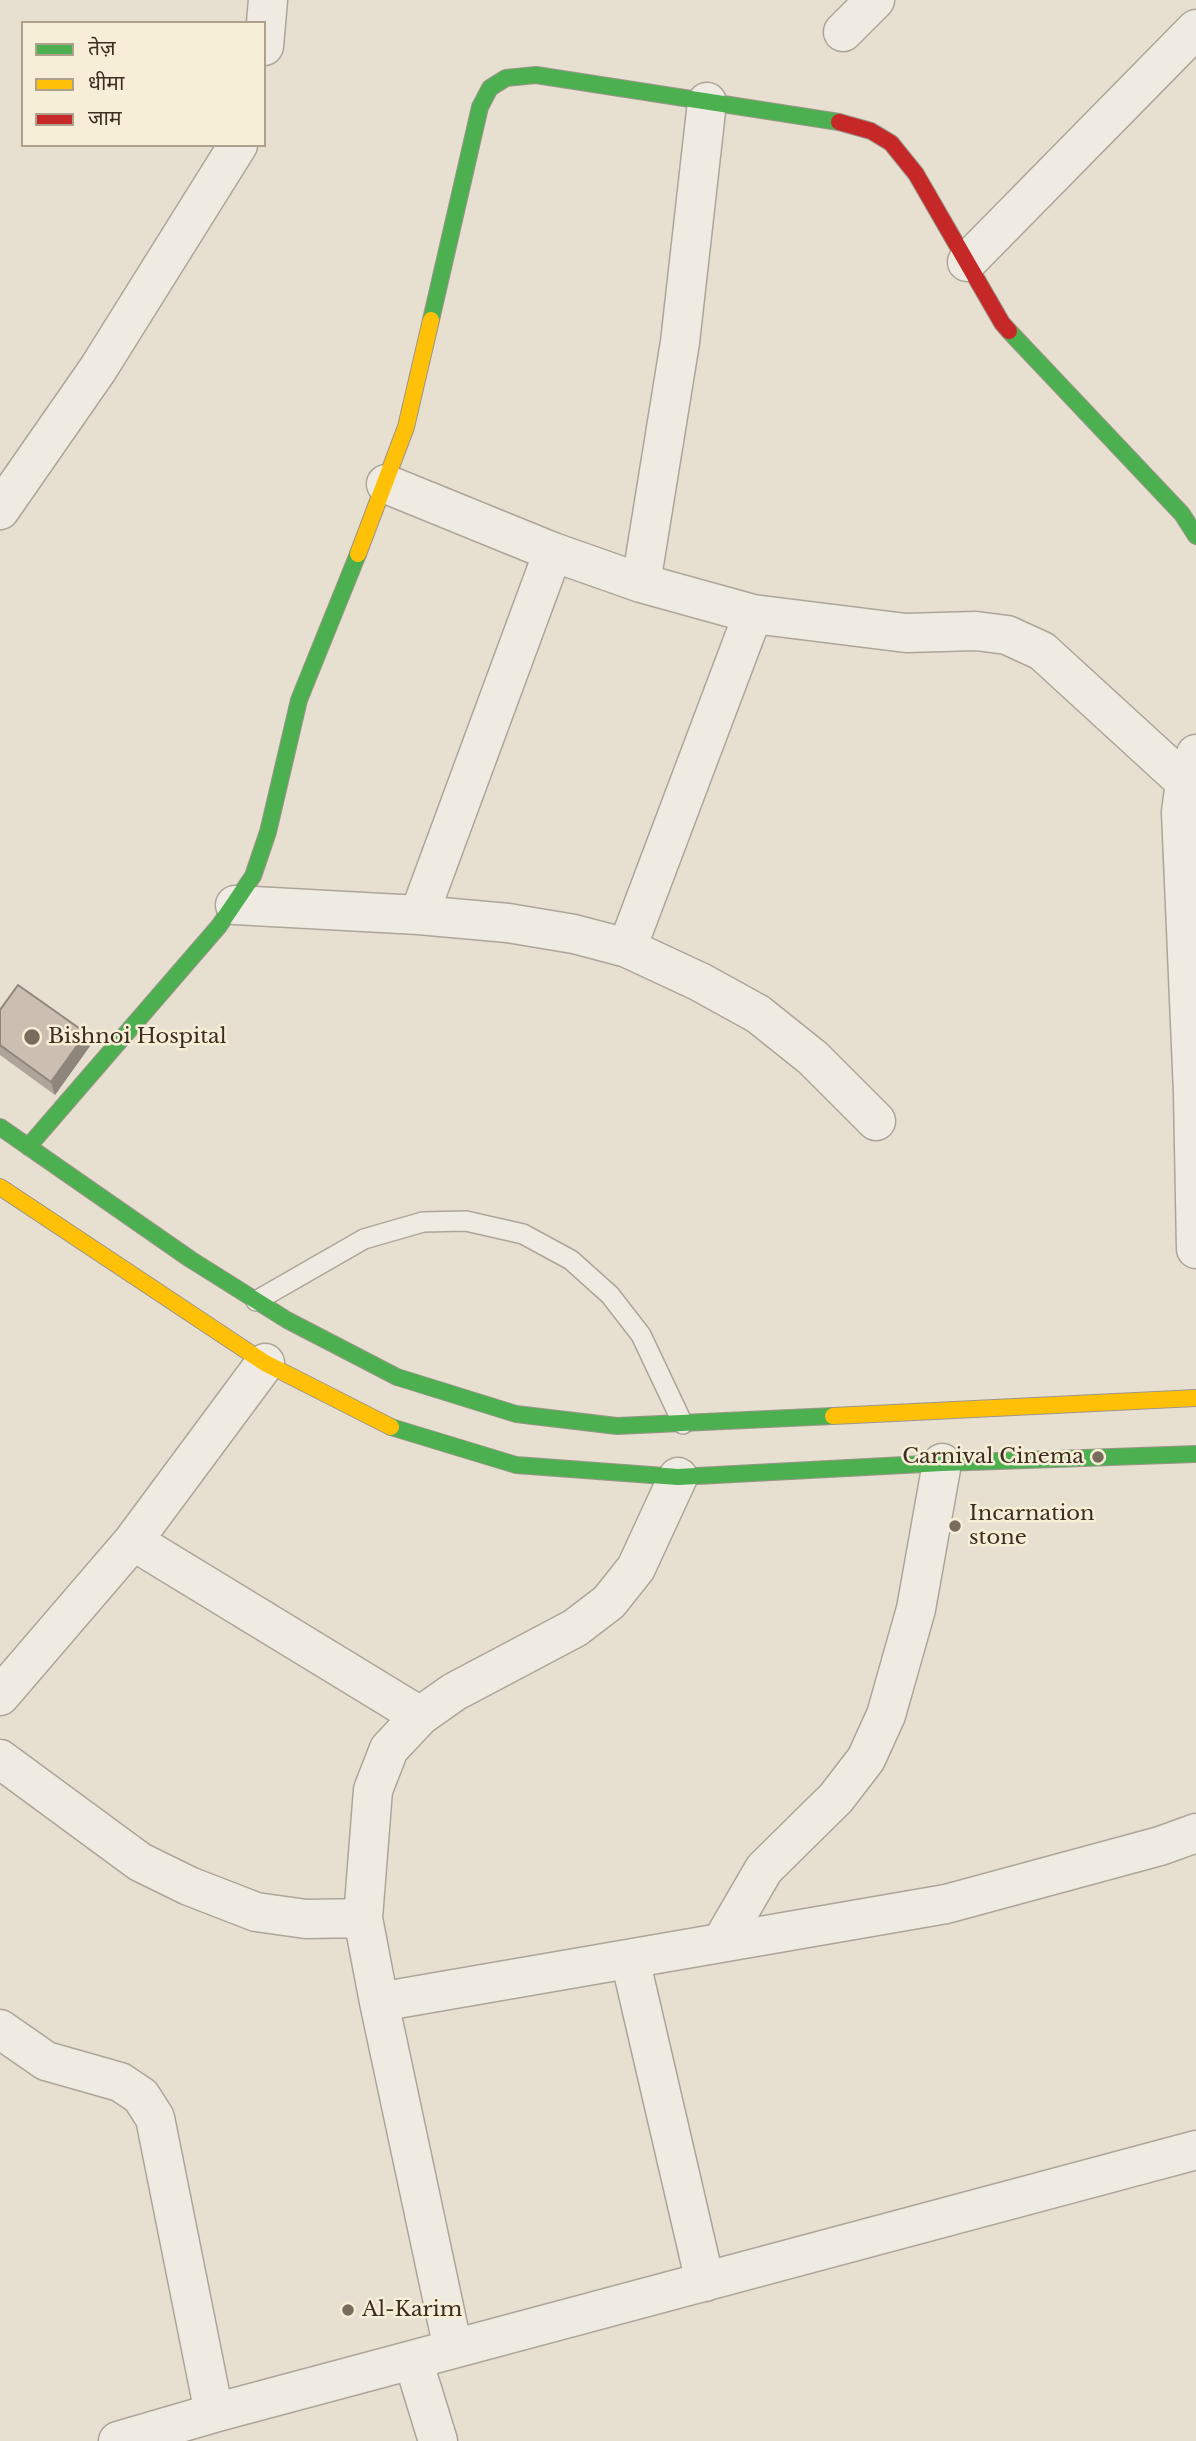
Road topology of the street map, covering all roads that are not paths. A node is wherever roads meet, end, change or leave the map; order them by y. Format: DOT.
graph roads {
  1 [pos="268,0"];
  2 [pos="875,0"];
  3 [pos="266,23"];
  4 [pos="1196,29"];
  5 [pos="843,32"];
  6 [pos="707,102"];
  7 [pos="237,147"];
  8 [pos="967,262"];
  9 [pos="386,484"];
  10 [pos="0,510"];
  11 [pos="1196,536"];
  12 [pos="553,552"];
  13 [pos="641,583"];
  14 [pos="753,614"];
  15 [pos="1190,768"];
  16 [pos="236,905"];
  17 [pos="419,915"];
  18 [pos="627,948"];
  19 [pos="1195,1093"];
  20 [pos="876,1121"];
  21 [pos="0,1127"];
  22 [pos="29,1147"];
  23 [pos="0,1187"];
  24 [pos="1196,1249"];
  25 [pos="256,1301"];
  26 [pos="265,1363"];
  27 [pos="1196,1398"];
  28 [pos="682,1424"];
  29 [pos="1196,1454"];
  30 [pos="942,1463"];
  31 [pos="678,1477"];
  32 [pos="133,1541"];
  33 [pos="0,1696"];
  34 [pos="420,1716"];
  35 [pos="0,1759"];
  36 [pos="1196,1833"];
  37 [pos="363,1918"];
  38 [pos="721,1943"];
  39 [pos="630,1959"];
  40 [pos="379,2002"];
  41 [pos="0,2029"];
  42 [pos="1196,2150"];
  43 [pos="705,2282"];
  44 [pos="453,2349"];
  45 [pos="413,2360"];
  46 [pos="214,2413"];
  47 [pos="118,2441"];
  48 [pos="438,2441"];
  1 -- 3 [label="street"];
  2 -- 5 [label="street"];
  4 -- 8 [label="street"];
  6 -- 8 [label="street"];
  6 -- 9 [label="street"];
  6 -- 13 [label="street"];
  7 -- 10 [label="street"];
  8 -- 11 [label="street"];
  9 -- 12 [label="street"];
  9 -- 16 [label="street"];
  12 -- 13 [label="street"];
  12 -- 17 [label="street"];
  13 -- 14 [label="street"];
  14 -- 15 [label="street"];
  14 -- 18 [label="street"];
  15 -- 19 [label="street"];
  16 -- 17 [label="street"];
  16 -- 22 [label="street"];
  17 -- 18 [label="street"];
  18 -- 20 [label="street"];
  19 -- 24 [label="street"];
  21 -- 22 [label="street"];
  22 -- 25 [label="street"];
  23 -- 26 [label="street"];
  25 -- 28 [label="street"];
  25 -- 28 [label="lane"];
  26 -- 31 [label="street"];
  26 -- 32 [label="street"];
  27 -- 28 [label="street"];
  29 -- 30 [label="street"];
  30 -- 31 [label="street"];
  30 -- 38 [label="street"];
  31 -- 34 [label="street"];
  32 -- 33 [label="street"];
  32 -- 34 [label="street"];
  34 -- 37 [label="street"];
  35 -- 37 [label="street"];
  36 -- 38 [label="street"];
  37 -- 40 [label="street"];
  38 -- 39 [label="street"];
  39 -- 40 [label="street"];
  39 -- 43 [label="street"];
  40 -- 44 [label="street"];
  41 -- 46 [label="street"];
  42 -- 43 [label="street"];
  43 -- 44 [label="street"];
  44 -- 45 [label="street"];
  45 -- 46 [label="street"];
  45 -- 48 [label="street"];
  46 -- 47 [label="street"];
}
